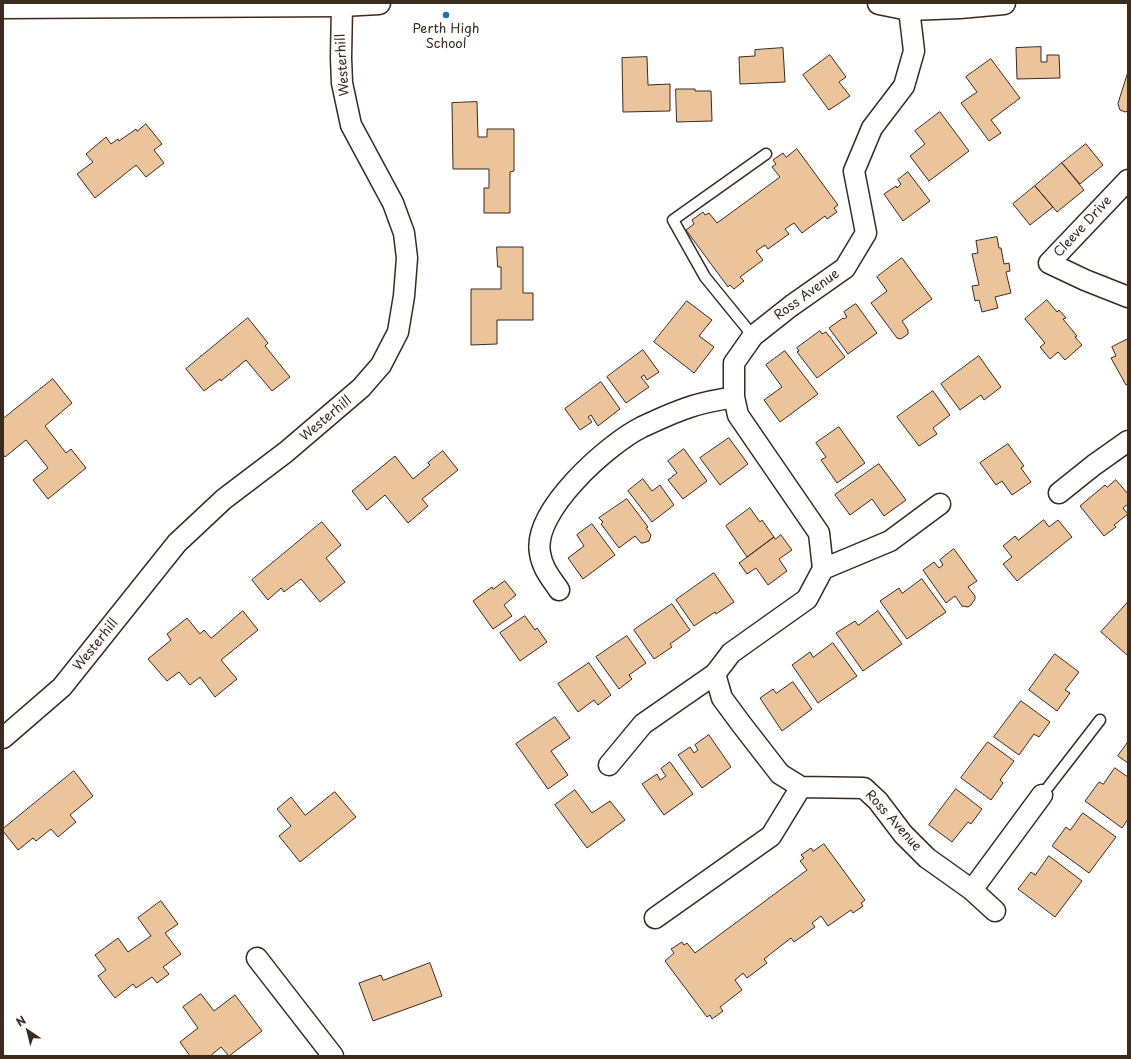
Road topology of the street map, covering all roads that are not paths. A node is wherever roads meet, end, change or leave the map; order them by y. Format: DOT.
graph roads {
  1 [pos="379,3"];
  2 [pos="879,3"];
  3 [pos="1004,3"];
  4 [pos="342,4"];
  5 [pos="909,6"];
  6 [pos="3,7"];
  7 [pos="766,154"];
  8 [pos="1128,180"];
  9 [pos="1128,297"];
  10 [pos="753,336"];
  11 [pos="734,397"];
  12 [pos="1128,441"];
  13 [pos="1059,494"];
  14 [pos="940,504"];
  15 [pos="823,569"];
  16 [pos="559,590"];
  17 [pos="715,674"];
  18 [pos="1100,720"];
  19 [pos="3,738"];
  20 [pos="609,765"];
  21 [pos="801,787"];
  22 [pos="1042,795"];
  23 [pos="972,890"];
  24 [pos="995,911"];
  25 [pos="655,918"];
  26 [pos="257,958"];
  27 [pos="333,1056"];
  1 -- 4 [label="street"];
  2 -- 5 [label="street"];
  3 -- 5 [label="street"];
  4 -- 6 [label="street"];
  4 -- 19 [label="street, Westerhill"];
  5 -- 10 [label="street, Ross Avenue"];
  7 -- 10 [label="lane"];
  8 -- 9 [label="street, Cleeve Drive"];
  10 -- 11 [label="street, Ross Avenue"];
  11 -- 15 [label="street, Ross Avenue"];
  11 -- 16 [label="street"];
  12 -- 13 [label="street"];
  14 -- 15 [label="street"];
  15 -- 17 [label="street"];
  17 -- 20 [label="street"];
  17 -- 21 [label="street"];
  18 -- 22 [label="lane"];
  21 -- 23 [label="street, Ross Avenue"];
  21 -- 25 [label="street"];
  22 -- 23 [label="street"];
  23 -- 24 [label="street, Ross Avenue"];
  26 -- 27 [label="street"];
}
